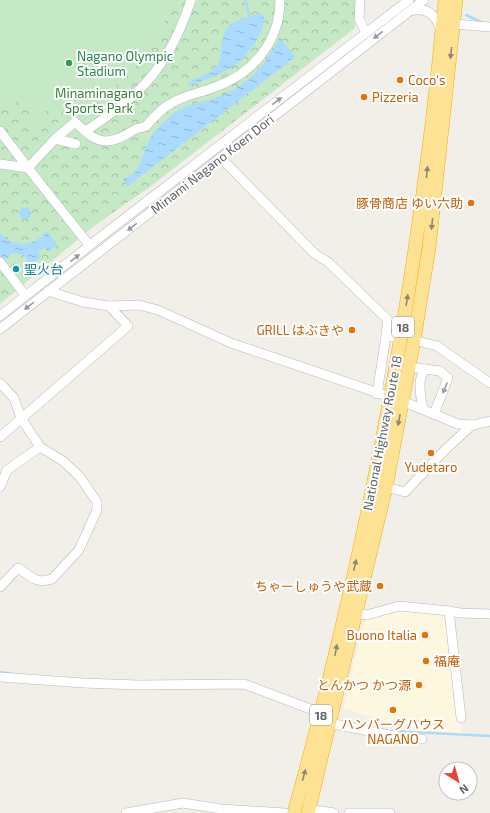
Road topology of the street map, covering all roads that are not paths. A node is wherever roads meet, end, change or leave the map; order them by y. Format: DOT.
graph roads {
  1 [pos="190,0"];
  2 [pos="280,0"];
  3 [pos="360,0"];
  4 [pos="410,0"];
  5 [pos="424,0"];
  6 [pos="445,0"];
  7 [pos="456,0"];
  8 [pos="409,11"];
  9 [pos="454,24"];
  10 [pos="490,27"];
  11 [pos="366,32"];
  12 [pos="442,34"];
  13 [pos="0,131"];
  14 [pos="86,131"];
  15 [pos="55,139"];
  16 [pos="76,144"];
  17 [pos="221,158"];
  18 [pos="0,164"];
  19 [pos="28,168"];
  20 [pos="86,241"];
  21 [pos="0,262"];
  22 [pos="22,291"];
  23 [pos="48,291"];
  24 [pos="109,306"];
  25 [pos="0,316"];
  26 [pos="0,329"];
  27 [pos="386,336"];
  28 [pos="401,338"];
  29 [pos="414,340"];
  30 [pos="409,367"];
  31 [pos="426,369"];
  32 [pos="0,383"];
  33 [pos="490,383"];
  34 [pos="377,394"];
  35 [pos="397,400"];
  36 [pos="423,410"];
  37 [pos="434,414"];
  38 [pos="21,418"];
  39 [pos="490,421"];
  40 [pos="472,425"];
  41 [pos="0,437"];
  42 [pos="40,447"];
  43 [pos="0,487"];
  44 [pos="386,487"];
  45 [pos="0,587"];
  46 [pos="449,611"];
  47 [pos="356,613"];
  48 [pos="490,614"];
  49 [pos="0,677"];
  50 [pos="325,718"];
  51 [pos="462,718"];
  52 [pos="422,739"];
  53 [pos="308,811"];
  54 [pos="126,813"];
  55 [pos="285,813"];
  56 [pos="294,813"];
  57 [pos="334,813"];
  58 [pos="349,813"];
  59 [pos="390,813"];
  1 -- 14 [label="street"];
  2 -- 14 [label="street"];
  3 -- 11 [label="street"];
  4 -- 11 [label="street, Minami Nagano Koen Dori"];
  5 -- 8 [label="street, Minami Nagano Koen Dori"];
  6 -- 12 [label="highway, National Highway Route 18 / 18"];
  7 -- 9 [label="highway, National Highway Route 18 / 18"];
  8 -- 12 [label="street"];
  8 -- 17 [label="street, Minami Nagano Koen Dori, one-way"];
  9 -- 10 [label="street"];
  9 -- 29 [label="highway, National Highway Route 18 / 18, one-way"];
  25 -- 11 [label="street, Minami Nagano Koen Dori, one-way"];
  28 -- 12 [label="highway, National Highway Route 18 / 18, one-way"];
  13 -- 19 [label="street"];
  14 -- 15 [label="street"];
  15 -- 16 [label="street"];
  15 -- 19 [label="street"];
  17 -- 23 [label="street, Minami Nagano Koen Dori, one-way"];
  17 -- 27 [label="street"];
  18 -- 19 [label="street"];
  19 -- 20 [label="street"];
  21 -- 22 [label="street"];
  23 -- 24 [label="street"];
  23 -- 26 [label="street, Minami Nagano Koen Dori, one-way"];
  24 -- 34 [label="street"];
  24 -- 38 [label="street"];
  27 -- 28 [label="street"];
  27 -- 34 [label="street"];
  28 -- 35 [label="highway, National Highway Route 18 / 18"];
  29 -- 30 [label="highway, National Highway Route 18 / 18"];
  29 -- 33 [label="street"];
  30 -- 31 [label="street"];
  30 -- 35 [label="highway, National Highway Route 18 / 18"];
  31 -- 36 [label="street"];
  31 -- 37 [label="street, one-way"];
  32 -- 38 [label="street"];
  34 -- 35 [label="street"];
  35 -- 36 [label="street"];
  35 -- 44 [label="highway, National Highway Route 18 / 18, one-way"];
  50 -- 35 [label="highway, National Highway Route 18 / 18, one-way"];
  36 -- 37 [label="street"];
  37 -- 40 [label="street"];
  38 -- 41 [label="street"];
  38 -- 42 [label="street"];
  39 -- 40 [label="street"];
  40 -- 44 [label="street"];
  42 -- 43 [label="street"];
  42 -- 45 [label="street"];
  44 -- 47 [label="highway, National Highway Route 18 / 18"];
  46 -- 47 [label="street"];
  46 -- 48 [label="street"];
  46 -- 51 [label="street"];
  47 -- 50 [label="highway, National Highway Route 18 / 18"];
  49 -- 50 [label="street"];
  50 -- 52 [label="street"];
  50 -- 53 [label="highway, National Highway Route 18 / 18"];
  56 -- 50 [label="highway, National Highway Route 18 / 18, one-way"];
  53 -- 57 [label="street"];
  54 -- 55 [label="street"];
  58 -- 59 [label="street"];
}
